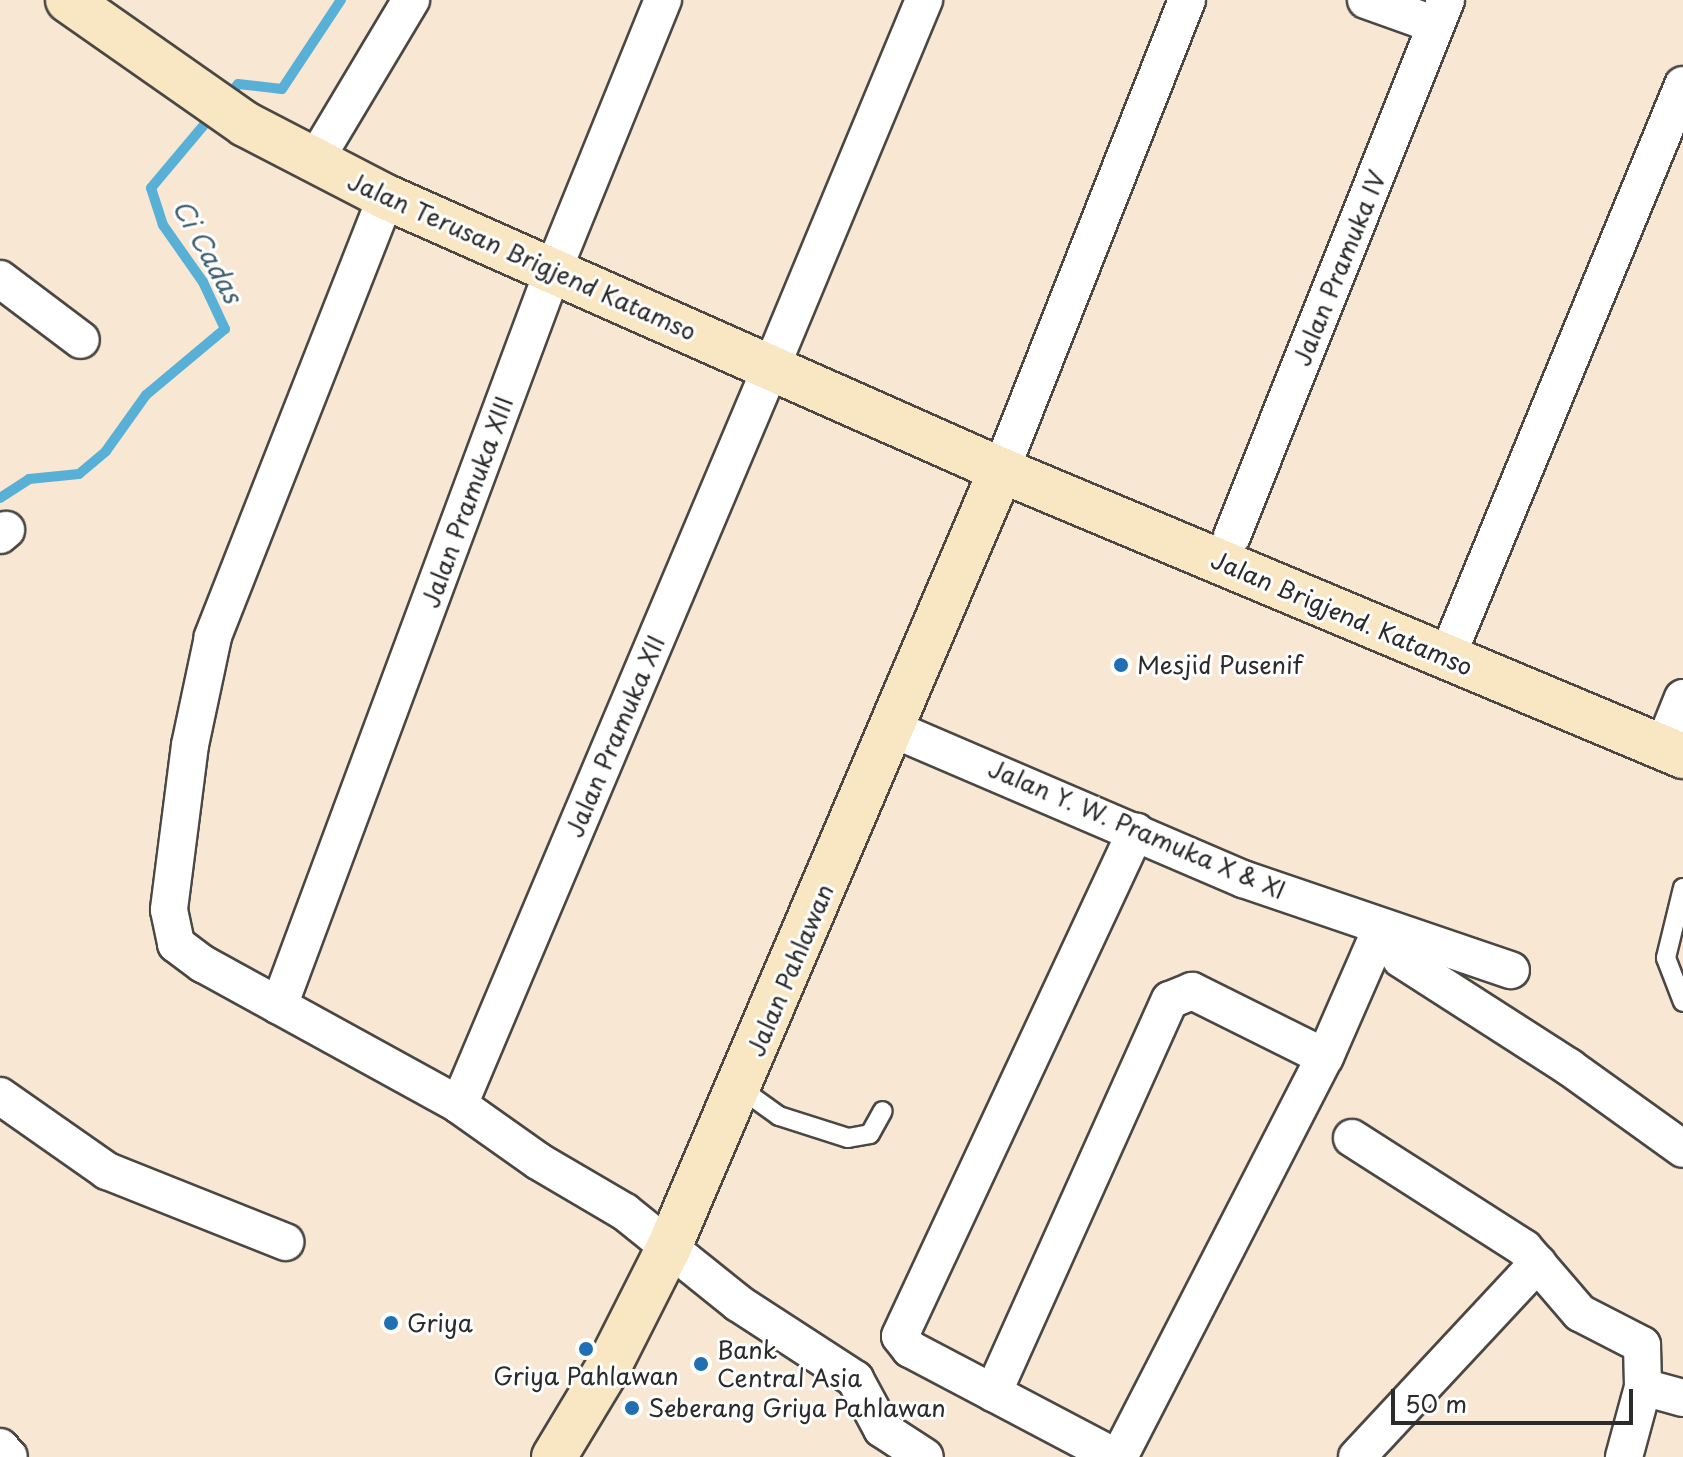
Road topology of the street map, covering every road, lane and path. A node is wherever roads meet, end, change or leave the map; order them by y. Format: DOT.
graph roads {
  1 [pos="68,0"];
  2 [pos="411,0"];
  3 [pos="663,0"];
  4 [pos="924,0"];
  5 [pos="1187,0"];
  6 [pos="1366,0"];
  7 [pos="1441,13"];
  8 [pos="1683,85"];
  9 [pos="314,162"];
  10 [pos="386,197"];
  11 [pos="552,273"];
  12 [pos="0,279"];
  13 [pos="81,340"];
  14 [pos="773,363"];
  15 [pos="1001,470"];
  16 [pos="1232,536"];
  17 [pos="1456,635"];
  18 [pos="1679,727"];
  19 [pos="893,729"];
  20 [pos="1136,831"];
  21 [pos="1683,888"];
  22 [pos="1381,929"];
  23 [pos="1511,970"];
  24 [pos="1683,1002"];
  25 [pos="279,1006"];
  26 [pos="1325,1057"];
  27 [pos="740,1088"];
  28 [pos="0,1096"];
  29 [pos="459,1105"];
  30 [pos="883,1111"];
  31 [pos="1352,1138"];
  32 [pos="1683,1149"];
  33 [pos="285,1242"];
  34 [pos="670,1245"];
  35 [pos="1538,1263"];
  36 [pos="1643,1387"];
  37 [pos="993,1393"];
  38 [pos="1683,1398"];
  39 [pos="0,1447"];
  40 [pos="9,1457"];
  41 [pos="554,1457"];
  42 [pos="925,1457"];
  43 [pos="1117,1457"];
  44 [pos="1357,1457"];
  45 [pos="1624,1457"];
  1 -- 9 [label="main road, Jalan Terusan Brigjend Katamso"];
  2 -- 9 [label="street"];
  3 -- 11 [label="street, Jalan Pramuka XIII"];
  4 -- 14 [label="street, Jalan Pramuka XII"];
  5 -- 15 [label="street"];
  6 -- 7 [label="street"];
  7 -- 16 [label="street, Jalan Pramuka IV"];
  8 -- 17 [label="street"];
  9 -- 10 [label="main road, Jalan Terusan Brigjend Katamso"];
  10 -- 11 [label="main road, Jalan Terusan Brigjend Katamso"];
  10 -- 25 [label="street"];
  11 -- 14 [label="main road, Jalan Terusan Brigjend Katamso"];
  11 -- 25 [label="street, Jalan Pramuka XIII"];
  12 -- 13 [label="street"];
  14 -- 15 [label="main road, Jalan Terusan Brigjend Katamso"];
  14 -- 29 [label="street, Jalan Pramuka XII"];
  15 -- 18 [label="main road, Jalan Brigjend. Katamso"];
  15 -- 19 [label="main road, Jalan Pahlawan"];
  19 -- 20 [label="street, Jalan Y. W. Pramuka X & XI"];
  19 -- 27 [label="main road, Jalan Pahlawan"];
  20 -- 22 [label="street, Jalan Y. W. Pramuka X & XI"];
  20 -- 37 [label="street"];
  21 -- 24 [label="lane"];
  22 -- 23 [label="street, Jalan Y. W. Pramuka X & XI"];
  22 -- 26 [label="street"];
  22 -- 32 [label="street"];
  25 -- 29 [label="street"];
  26 -- 37 [label="street"];
  26 -- 43 [label="street"];
  27 -- 30 [label="lane"];
  27 -- 34 [label="main road, Jalan Pahlawan"];
  28 -- 33 [label="street"];
  29 -- 34 [label="street"];
  31 -- 35 [label="street"];
  34 -- 41 [label="main road, Jalan Pahlawan"];
  34 -- 42 [label="street"];
  35 -- 36 [label="street"];
  35 -- 44 [label="street"];
  36 -- 38 [label="street"];
  36 -- 45 [label="street"];
  37 -- 43 [label="street"];
  39 -- 40 [label="street"];
}
